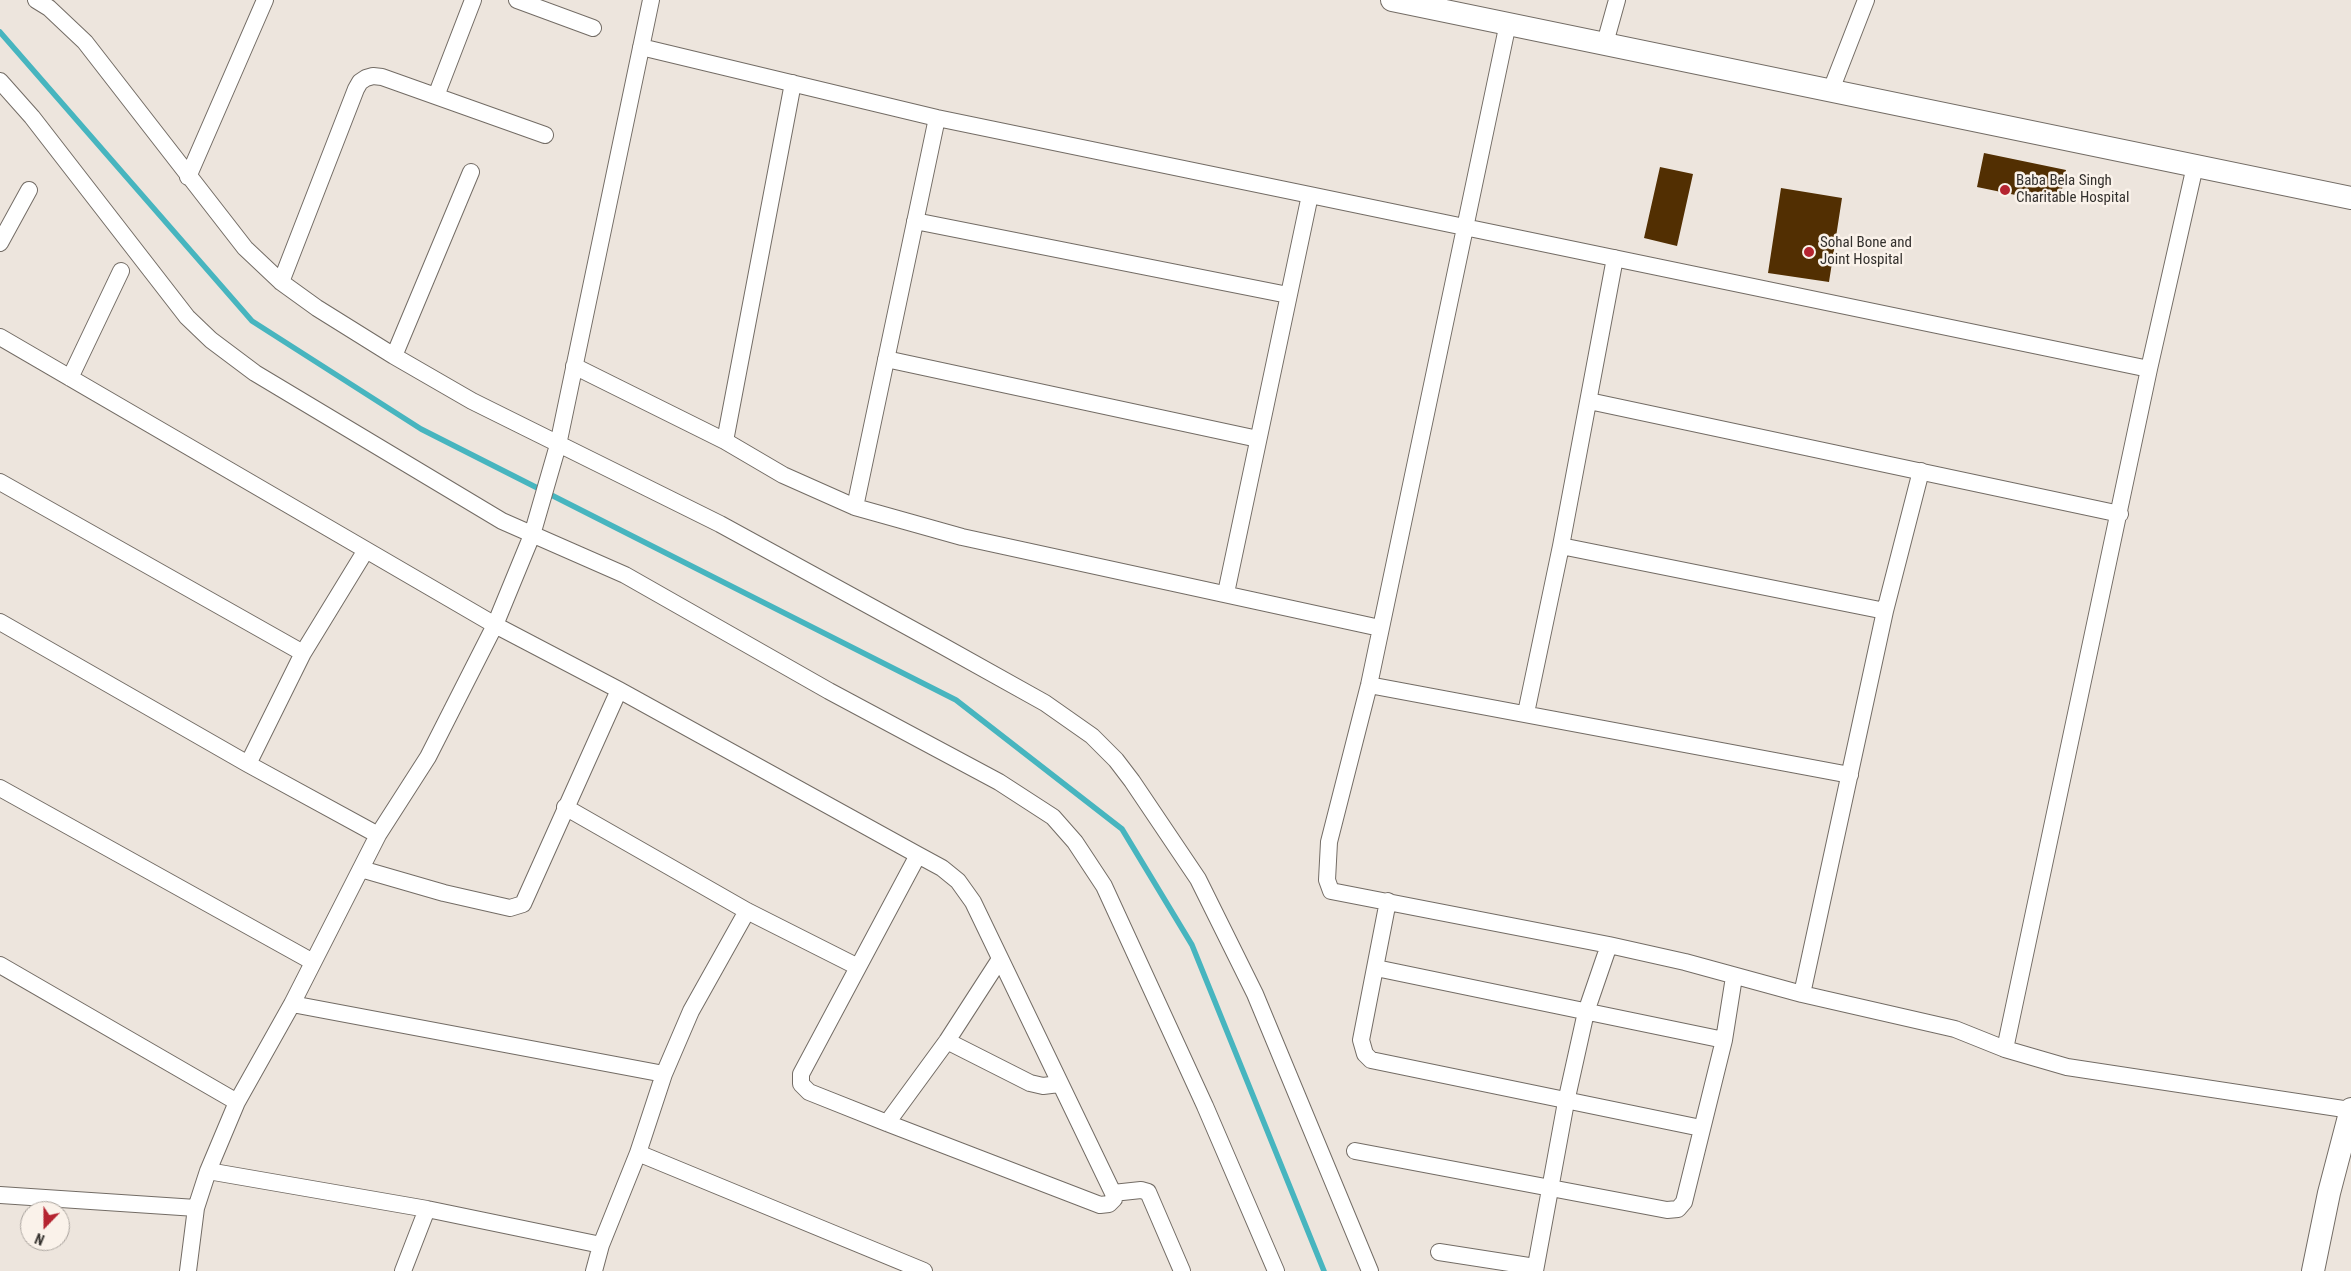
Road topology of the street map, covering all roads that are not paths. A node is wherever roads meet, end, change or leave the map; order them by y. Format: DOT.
graph roads {
  1 [pos="36,0"];
  2 [pos="265,0"];
  3 [pos="473,0"];
  4 [pos="517,0"];
  5 [pos="651,0"];
  6 [pos="1392,0"];
  7 [pos="1617,0"];
  8 [pos="1866,0"];
  9 [pos="1508,22"];
  10 [pos="593,28"];
  11 [pos="1605,43"];
  12 [pos="641,47"];
  13 [pos="0,81"];
  14 [pos="793,83"];
  15 [pos="1831,90"];
  16 [pos="436,96"];
  17 [pos="937,118"];
  18 [pos="545,135"];
  19 [pos="2195,166"];
  20 [pos="471,172"];
  21 [pos="188,177"];
  22 [pos="29,190"];
  23 [pos="1310,195"];
  24 [pos="2351,198"];
  25 [pos="915,221"];
  26 [pos="1464,227"];
  27 [pos="1,240"];
  28 [pos="1615,258"];
  29 [pos="121,271"];
  30 [pos="280,282"];
  31 [pos="1288,295"];
  32 [pos="0,337"];
  33 [pos="394,356"];
  34 [pos="886,359"];
  35 [pos="574,366"];
  36 [pos="2149,369"];
  37 [pos="70,378"];
  38 [pos="1589,401"];
  39 [pos="1258,439"];
  40 [pos="725,441"];
  41 [pos="556,450"];
  42 [pos="1921,471"];
  43 [pos="0,482"];
  44 [pos="855,508"];
  45 [pos="2120,514"];
  46 [pos="533,530"];
  47 [pos="1561,546"];
  48 [pos="366,550"];
  49 [pos="1226,593"];
  50 [pos="1885,611"];
  51 [pos="0,622"];
  52 [pos="495,625"];
  53 [pos="1380,628"];
  54 [pos="304,654"];
  55 [pos="1369,684"];
  56 [pos="619,690"];
  57 [pos="1526,713"];
  58 [pos="248,764"];
  59 [pos="1850,775"];
  60 [pos="0,788"];
  61 [pos="565,807"];
  62 [pos="378,835"];
  63 [pos="918,855"];
  64 [pos="361,869"];
  65 [pos="1388,901"];
  66 [pos="747,911"];
  67 [pos="1609,945"];
  68 [pos="1000,959"];
  69 [pos="313,962"];
  70 [pos="0,965"];
  71 [pos="858,967"];
  72 [pos="1376,968"];
  73 [pos="1734,977"];
  74 [pos="1802,994"];
  75 [pos="292,1004"];
  76 [pos="1586,1012"];
  77 [pos="1724,1040"];
  78 [pos="948,1041"];
  79 [pos="2005,1048"];
  80 [pos="664,1074"];
  81 [pos="1059,1084"];
  82 [pos="237,1102"];
  83 [pos="1566,1102"];
  84 [pos="2351,1110"];
  85 [pos="887,1123"];
  86 [pos="1701,1128"];
  87 [pos="1355,1151"];
  88 [pos="638,1153"];
  89 [pos="208,1170"];
  90 [pos="1550,1188"];
  91 [pos="1113,1193"];
  92 [pos="0,1195"];
  93 [pos="196,1208"];
  94 [pos="427,1209"];
  95 [pos="601,1245"];
  96 [pos="1439,1252"];
  97 [pos="1535,1269"];
  98 [pos="188,1271"];
  99 [pos="403,1271"];
  100 [pos="594,1271"];
  101 [pos="924,1271"];
  102 [pos="1182,1271"];
  103 [pos="1276,1271"];
  104 [pos="1370,1271"];
  105 [pos="2313,1271"];
  1 -- 21 [label="street"];
  2 -- 21 [label="street"];
  3 -- 16 [label="street"];
  4 -- 10 [label="street"];
  5 -- 12 [label="street"];
  6 -- 9 [label="main road"];
  7 -- 11 [label="street"];
  8 -- 15 [label="street"];
  9 -- 11 [label="main road"];
  9 -- 26 [label="street"];
  11 -- 15 [label="main road"];
  12 -- 14 [label="street"];
  12 -- 35 [label="street"];
  13 -- 46 [label="street"];
  14 -- 17 [label="street"];
  14 -- 40 [label="street"];
  15 -- 19 [label="main road"];
  16 -- 18 [label="street"];
  16 -- 30 [label="street"];
  17 -- 23 [label="street"];
  17 -- 25 [label="street"];
  19 -- 24 [label="main road"];
  19 -- 36 [label="street"];
  20 -- 33 [label="street"];
  21 -- 30 [label="street"];
  22 -- 27 [label="street"];
  23 -- 26 [label="street"];
  23 -- 31 [label="street"];
  25 -- 31 [label="street"];
  25 -- 34 [label="street"];
  26 -- 28 [label="street"];
  26 -- 53 [label="street"];
  28 -- 36 [label="street"];
  28 -- 38 [label="street"];
  29 -- 37 [label="street"];
  30 -- 33 [label="street"];
  31 -- 39 [label="street"];
  32 -- 37 [label="street"];
  33 -- 41 [label="street"];
  34 -- 39 [label="street"];
  34 -- 44 [label="street"];
  35 -- 40 [label="street"];
  35 -- 41 [label="street"];
  36 -- 45 [label="street"];
  37 -- 48 [label="street"];
  38 -- 42 [label="street"];
  38 -- 47 [label="street"];
  39 -- 49 [label="street"];
  40 -- 44 [label="street"];
  41 -- 46 [label="street"];
  41 -- 104 [label="street"];
  42 -- 45 [label="street"];
  42 -- 50 [label="street"];
  43 -- 54 [label="street"];
  44 -- 49 [label="street"];
  45 -- 79 [label="street"];
  46 -- 52 [label="street"];
  46 -- 103 [label="street"];
  47 -- 50 [label="street"];
  47 -- 57 [label="street"];
  48 -- 52 [label="street"];
  48 -- 54 [label="street"];
  49 -- 53 [label="street"];
  50 -- 59 [label="street"];
  51 -- 58 [label="street"];
  52 -- 56 [label="street"];
  52 -- 62 [label="street"];
  53 -- 55 [label="street"];
  54 -- 58 [label="street"];
  55 -- 57 [label="street"];
  55 -- 65 [label="street"];
  56 -- 61 [label="street"];
  56 -- 63 [label="street"];
  57 -- 59 [label="street"];
  58 -- 62 [label="street"];
  59 -- 74 [label="street"];
  60 -- 69 [label="street"];
  61 -- 64 [label="street"];
  61 -- 66 [label="street"];
  62 -- 64 [label="street"];
  63 -- 68 [label="street"];
  63 -- 71 [label="street"];
  64 -- 69 [label="street"];
  65 -- 67 [label="street"];
  65 -- 72 [label="street"];
  66 -- 71 [label="street"];
  66 -- 80 [label="street"];
  67 -- 73 [label="street"];
  67 -- 76 [label="street"];
  68 -- 78 [label="street"];
  68 -- 81 [label="street"];
  69 -- 75 [label="street"];
  70 -- 82 [label="street"];
  71 -- 85 [label="street"];
  72 -- 76 [label="street"];
  72 -- 83 [label="street"];
  73 -- 74 [label="street"];
  73 -- 77 [label="street"];
  74 -- 79 [label="street"];
  75 -- 80 [label="street"];
  75 -- 82 [label="street"];
  76 -- 77 [label="street"];
  76 -- 83 [label="street"];
  77 -- 86 [label="street"];
  78 -- 81 [label="street"];
  78 -- 85 [label="street"];
  79 -- 84 [label="street"];
  80 -- 88 [label="street"];
  81 -- 91 [label="street"];
  82 -- 89 [label="street"];
  83 -- 86 [label="street"];
  83 -- 90 [label="street"];
  84 -- 105 [label="main road"];
  85 -- 91 [label="street"];
  86 -- 90 [label="street"];
  87 -- 90 [label="street"];
  88 -- 95 [label="street"];
  88 -- 101 [label="street"];
  89 -- 93 [label="street"];
  89 -- 94 [label="street"];
  90 -- 97 [label="street"];
  91 -- 102 [label="street"];
  92 -- 93 [label="street"];
  93 -- 98 [label="street"];
  94 -- 95 [label="street"];
  94 -- 99 [label="street"];
  95 -- 100 [label="street"];
  96 -- 97 [label="street"];
}
